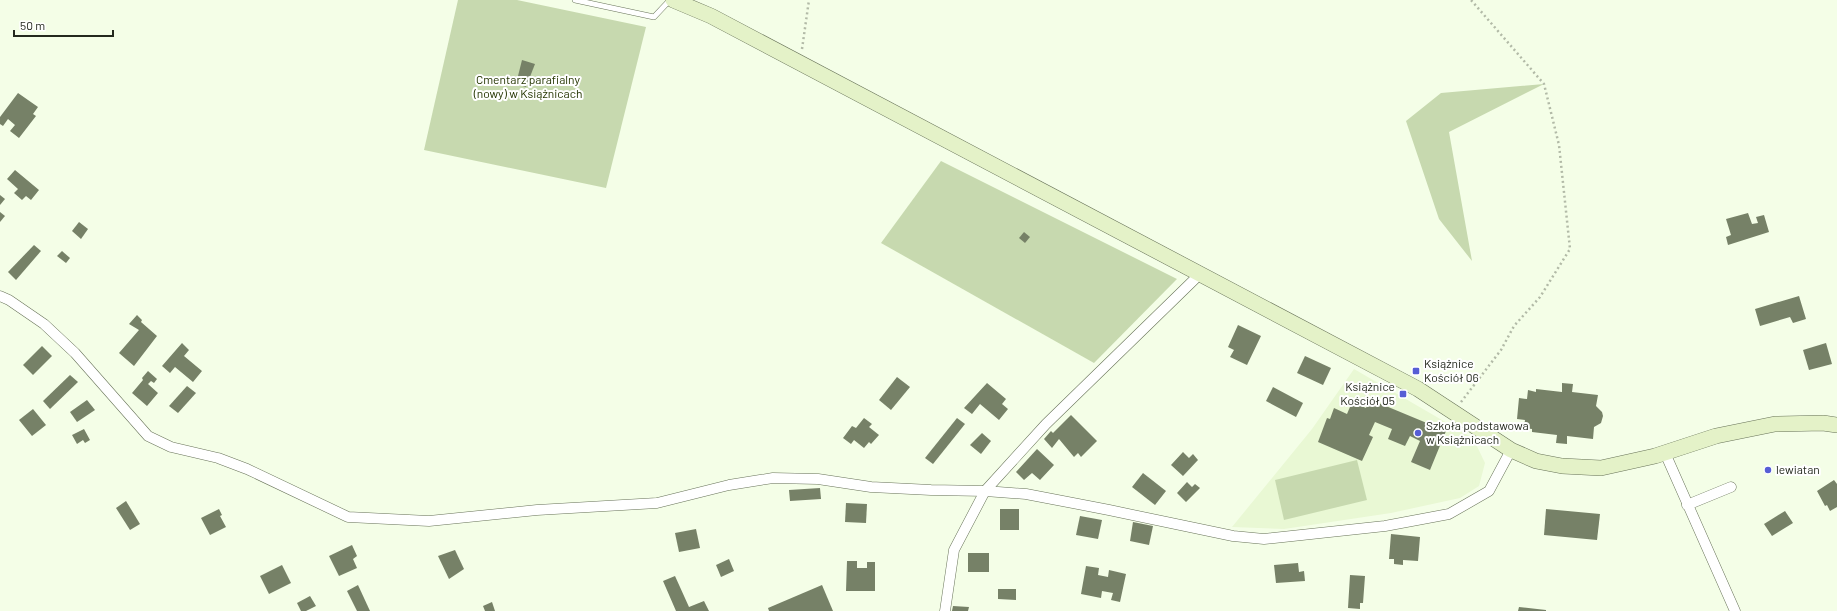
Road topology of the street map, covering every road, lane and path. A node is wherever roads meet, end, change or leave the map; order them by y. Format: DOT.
graph roads {
  1 [pos="575,0"];
  2 [pos="670,0"];
  3 [pos="673,0"];
  4 [pos="809,0"];
  5 [pos="1471,0"];
  6 [pos="798,62"];
  7 [pos="1200,274"];
  8 [pos="0,296"];
  9 [pos="1454,411"];
  10 [pos="1837,425"];
  11 [pos="1512,450"];
  12 [pos="1665,453"];
  13 [pos="1731,487"];
  14 [pos="986,491"];
  15 [pos="1687,505"];
  16 [pos="945,611"];
  17 [pos="1735,611"];
  1 -- 2 [label="lane"];
  3 -- 6 [label="street"];
  4 -- 6 [label="path"];
  5 -- 9 [label="path"];
  6 -- 7 [label="street"];
  7 -- 9 [label="street"];
  7 -- 14 [label="street"];
  8 -- 14 [label="street"];
  9 -- 11 [label="street"];
  10 -- 12 [label="street"];
  11 -- 12 [label="street"];
  11 -- 14 [label="street"];
  12 -- 15 [label="street"];
  13 -- 15 [label="street"];
  14 -- 16 [label="street"];
  15 -- 17 [label="street"];
}
